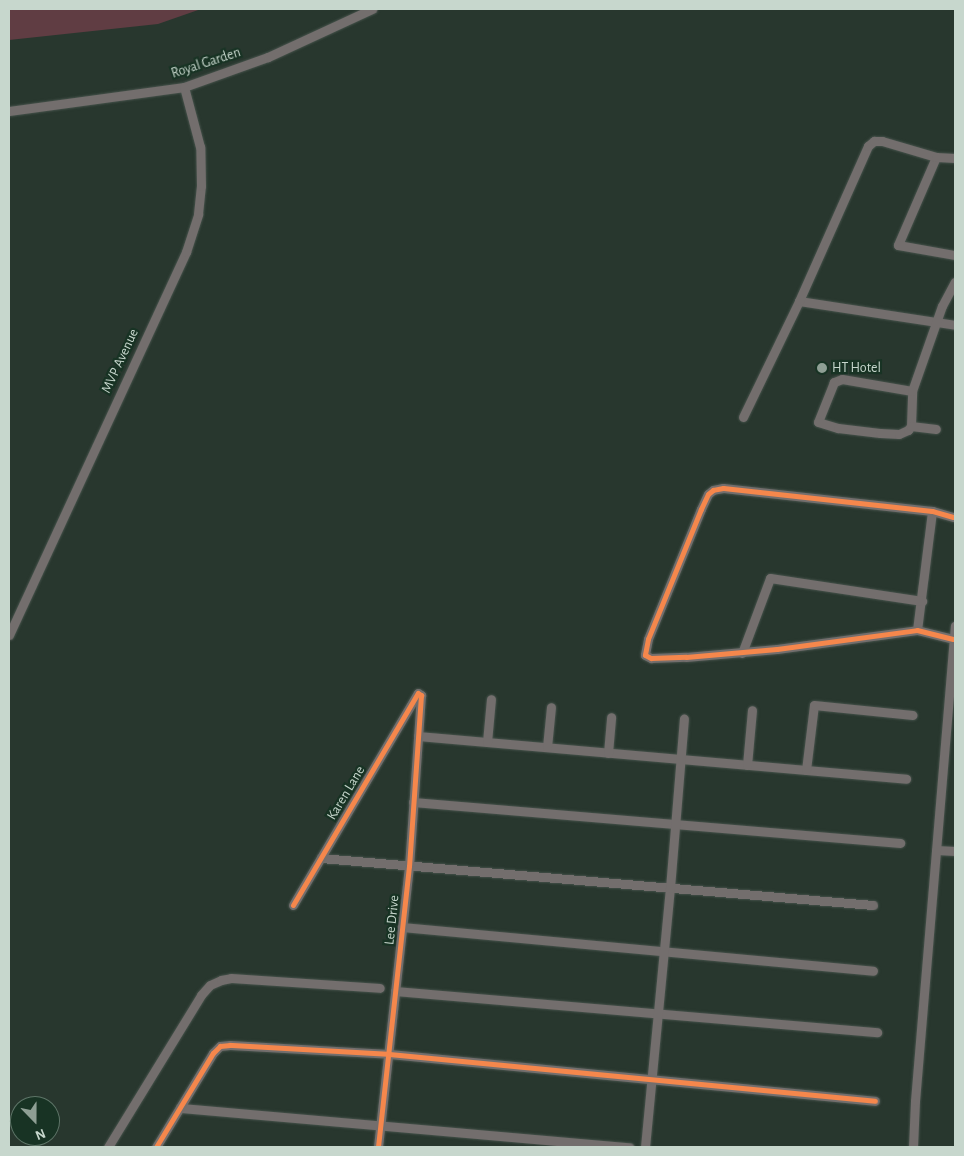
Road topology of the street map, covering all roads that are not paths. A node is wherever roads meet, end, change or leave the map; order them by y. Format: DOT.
graph roads {
  1 [pos="372,9"];
  2 [pos="184,87"];
  3 [pos="9,111"];
  4 [pos="936,156"];
  5 [pos="955,158"];
  6 [pos="955,255"];
  7 [pos="955,282"];
  8 [pos="800,301"];
  9 [pos="938,322"];
  10 [pos="955,325"];
  11 [pos="912,390"];
  12 [pos="743,417"];
  13 [pos="911,426"];
  14 [pos="936,429"];
  15 [pos="932,512"];
  16 [pos="953,517"];
  17 [pos="922,601"];
  18 [pos="955,626"];
  19 [pos="917,630"];
  20 [pos="9,635"];
  21 [pos="953,639"];
  22 [pos="742,652"];
  23 [pos="420,694"];
  24 [pos="491,699"];
  25 [pos="551,707"];
  26 [pos="752,710"];
  27 [pos="912,715"];
  28 [pos="611,717"];
  29 [pos="684,719"];
  30 [pos="418,736"];
  31 [pos="487,742"];
  32 [pos="547,747"];
  33 [pos="608,753"];
  34 [pos="682,759"];
  35 [pos="746,765"];
  36 [pos="806,770"];
  37 [pos="906,779"];
  38 [pos="413,802"];
  39 [pos="676,824"];
  40 [pos="900,844"];
  41 [pos="936,850"];
  42 [pos="952,851"];
  43 [pos="321,858"];
  44 [pos="409,866"];
  45 [pos="670,888"];
  46 [pos="293,905"];
  47 [pos="873,905"];
  48 [pos="402,927"];
  49 [pos="664,951"];
  50 [pos="873,971"];
  51 [pos="380,988"];
  52 [pos="395,991"];
  53 [pos="658,1013"];
  54 [pos="877,1032"];
  55 [pos="389,1054"];
  56 [pos="652,1080"];
  57 [pos="875,1101"];
  58 [pos="180,1108"];
  59 [pos="381,1125"];
  60 [pos="108,1147"];
  61 [pos="156,1147"];
  62 [pos="378,1147"];
  63 [pos="629,1147"];
  64 [pos="645,1147"];
  65 [pos="913,1147"];
  1 -- 2 [label="street, Royal Garden"];
  2 -- 3 [label="street, Royal Garden"];
  2 -- 20 [label="street, MVP Avenue"];
  4 -- 5 [label="street"];
  4 -- 6 [label="street"];
  4 -- 8 [label="street"];
  7 -- 9 [label="street"];
  8 -- 9 [label="street"];
  8 -- 12 [label="street"];
  9 -- 10 [label="street"];
  9 -- 11 [label="street"];
  11 -- 13 [label="street"];
  11 -- 13 [label="street"];
  13 -- 14 [label="street"];
  15 -- 16 [label="street"];
  15 -- 17 [label="street"];
  15 -- 22 [label="street"];
  17 -- 19 [label="street"];
  17 -- 22 [label="street"];
  18 -- 21 [label="street"];
  19 -- 21 [label="street"];
  19 -- 22 [label="street"];
  21 -- 41 [label="street"];
  23 -- 30 [label="street, Lee Drive"];
  23 -- 43 [label="street, Karen Lane"];
  24 -- 31 [label="street"];
  25 -- 32 [label="street"];
  26 -- 35 [label="street"];
  27 -- 36 [label="street"];
  28 -- 33 [label="street"];
  29 -- 34 [label="street"];
  30 -- 31 [label="street"];
  30 -- 38 [label="street, Lee Drive"];
  31 -- 32 [label="street"];
  32 -- 33 [label="street"];
  33 -- 34 [label="street"];
  34 -- 35 [label="street"];
  34 -- 39 [label="street"];
  35 -- 36 [label="street"];
  36 -- 37 [label="street"];
  38 -- 39 [label="street"];
  38 -- 44 [label="street, Lee Drive"];
  39 -- 40 [label="street"];
  39 -- 45 [label="street"];
  41 -- 42 [label="street"];
  41 -- 65 [label="street"];
  43 -- 44 [label="street"];
  43 -- 46 [label="street, Karen Lane"];
  44 -- 45 [label="street"];
  44 -- 48 [label="street, Lee Drive"];
  45 -- 47 [label="street"];
  45 -- 49 [label="street"];
  48 -- 49 [label="street"];
  48 -- 52 [label="street, Lee Drive"];
  49 -- 50 [label="street"];
  49 -- 53 [label="street"];
  51 -- 60 [label="street"];
  52 -- 53 [label="street"];
  52 -- 55 [label="street, Lee Drive"];
  53 -- 54 [label="street"];
  53 -- 56 [label="street"];
  55 -- 56 [label="street"];
  55 -- 58 [label="street"];
  55 -- 59 [label="street, Lee Drive"];
  56 -- 57 [label="street"];
  56 -- 64 [label="street"];
  58 -- 59 [label="street"];
  58 -- 61 [label="street"];
  59 -- 62 [label="street, Lee Drive"];
  59 -- 63 [label="street"];
}
